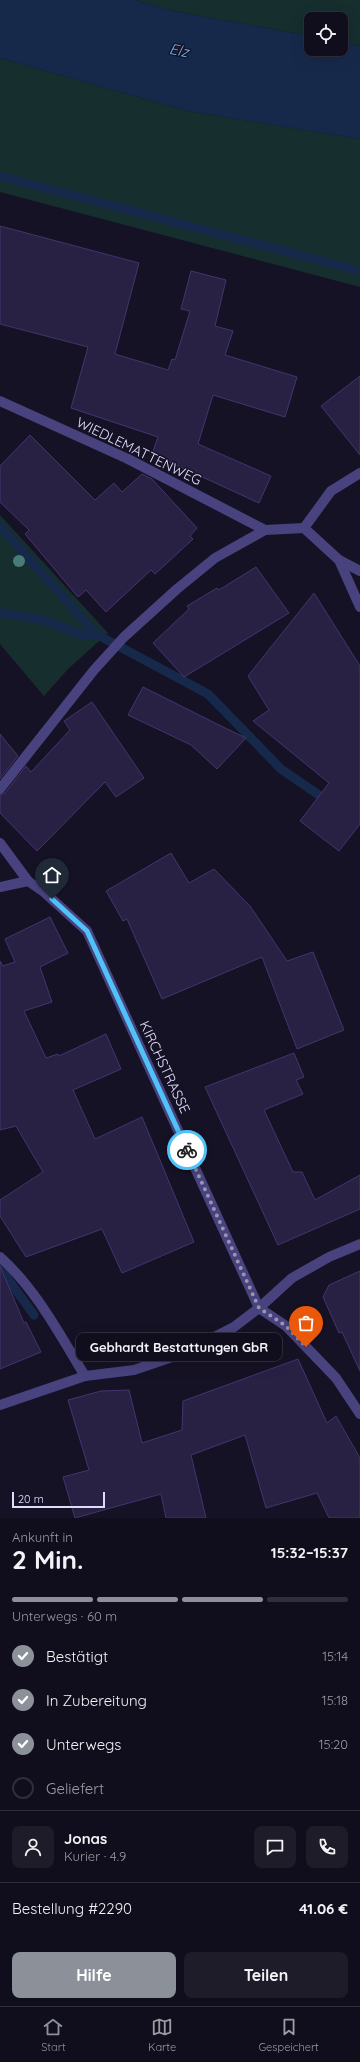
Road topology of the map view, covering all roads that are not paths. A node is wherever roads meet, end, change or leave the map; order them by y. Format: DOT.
graph roads {
  1 [pos="0,401"];
  2 [pos="360,473"];
  3 [pos="304,528"];
  4 [pos="265,530"];
  5 [pos="339,560"];
  6 [pos="360,571"];
  7 [pos="360,607"];
  8 [pos="0,789"];
  9 [pos="0,843"];
  10 [pos="28,881"];
  11 [pos="0,887"];
  12 [pos="360,1244"];
  13 [pos="0,1257"];
  14 [pos="259,1308"];
  15 [pos="85,1376"];
  16 [pos="0,1405"];
  17 [pos="360,1414"];
  1 -- 4 [label="street, WIEDLEMATTENWEG"];
  2 -- 3 [label="street"];
  3 -- 4 [label="street"];
  3 -- 5 [label="street"];
  4 -- 8 [label="street"];
  5 -- 6 [label="street"];
  5 -- 7 [label="street"];
  9 -- 10 [label="street, KIRCHSTRASSE"];
  10 -- 11 [label="street"];
  10 -- 14 [label="street, KIRCHSTRASSE"];
  12 -- 14 [label="street"];
  13 -- 15 [label="street"];
  14 -- 15 [label="street"];
  14 -- 17 [label="street"];
  15 -- 16 [label="street"];
}
